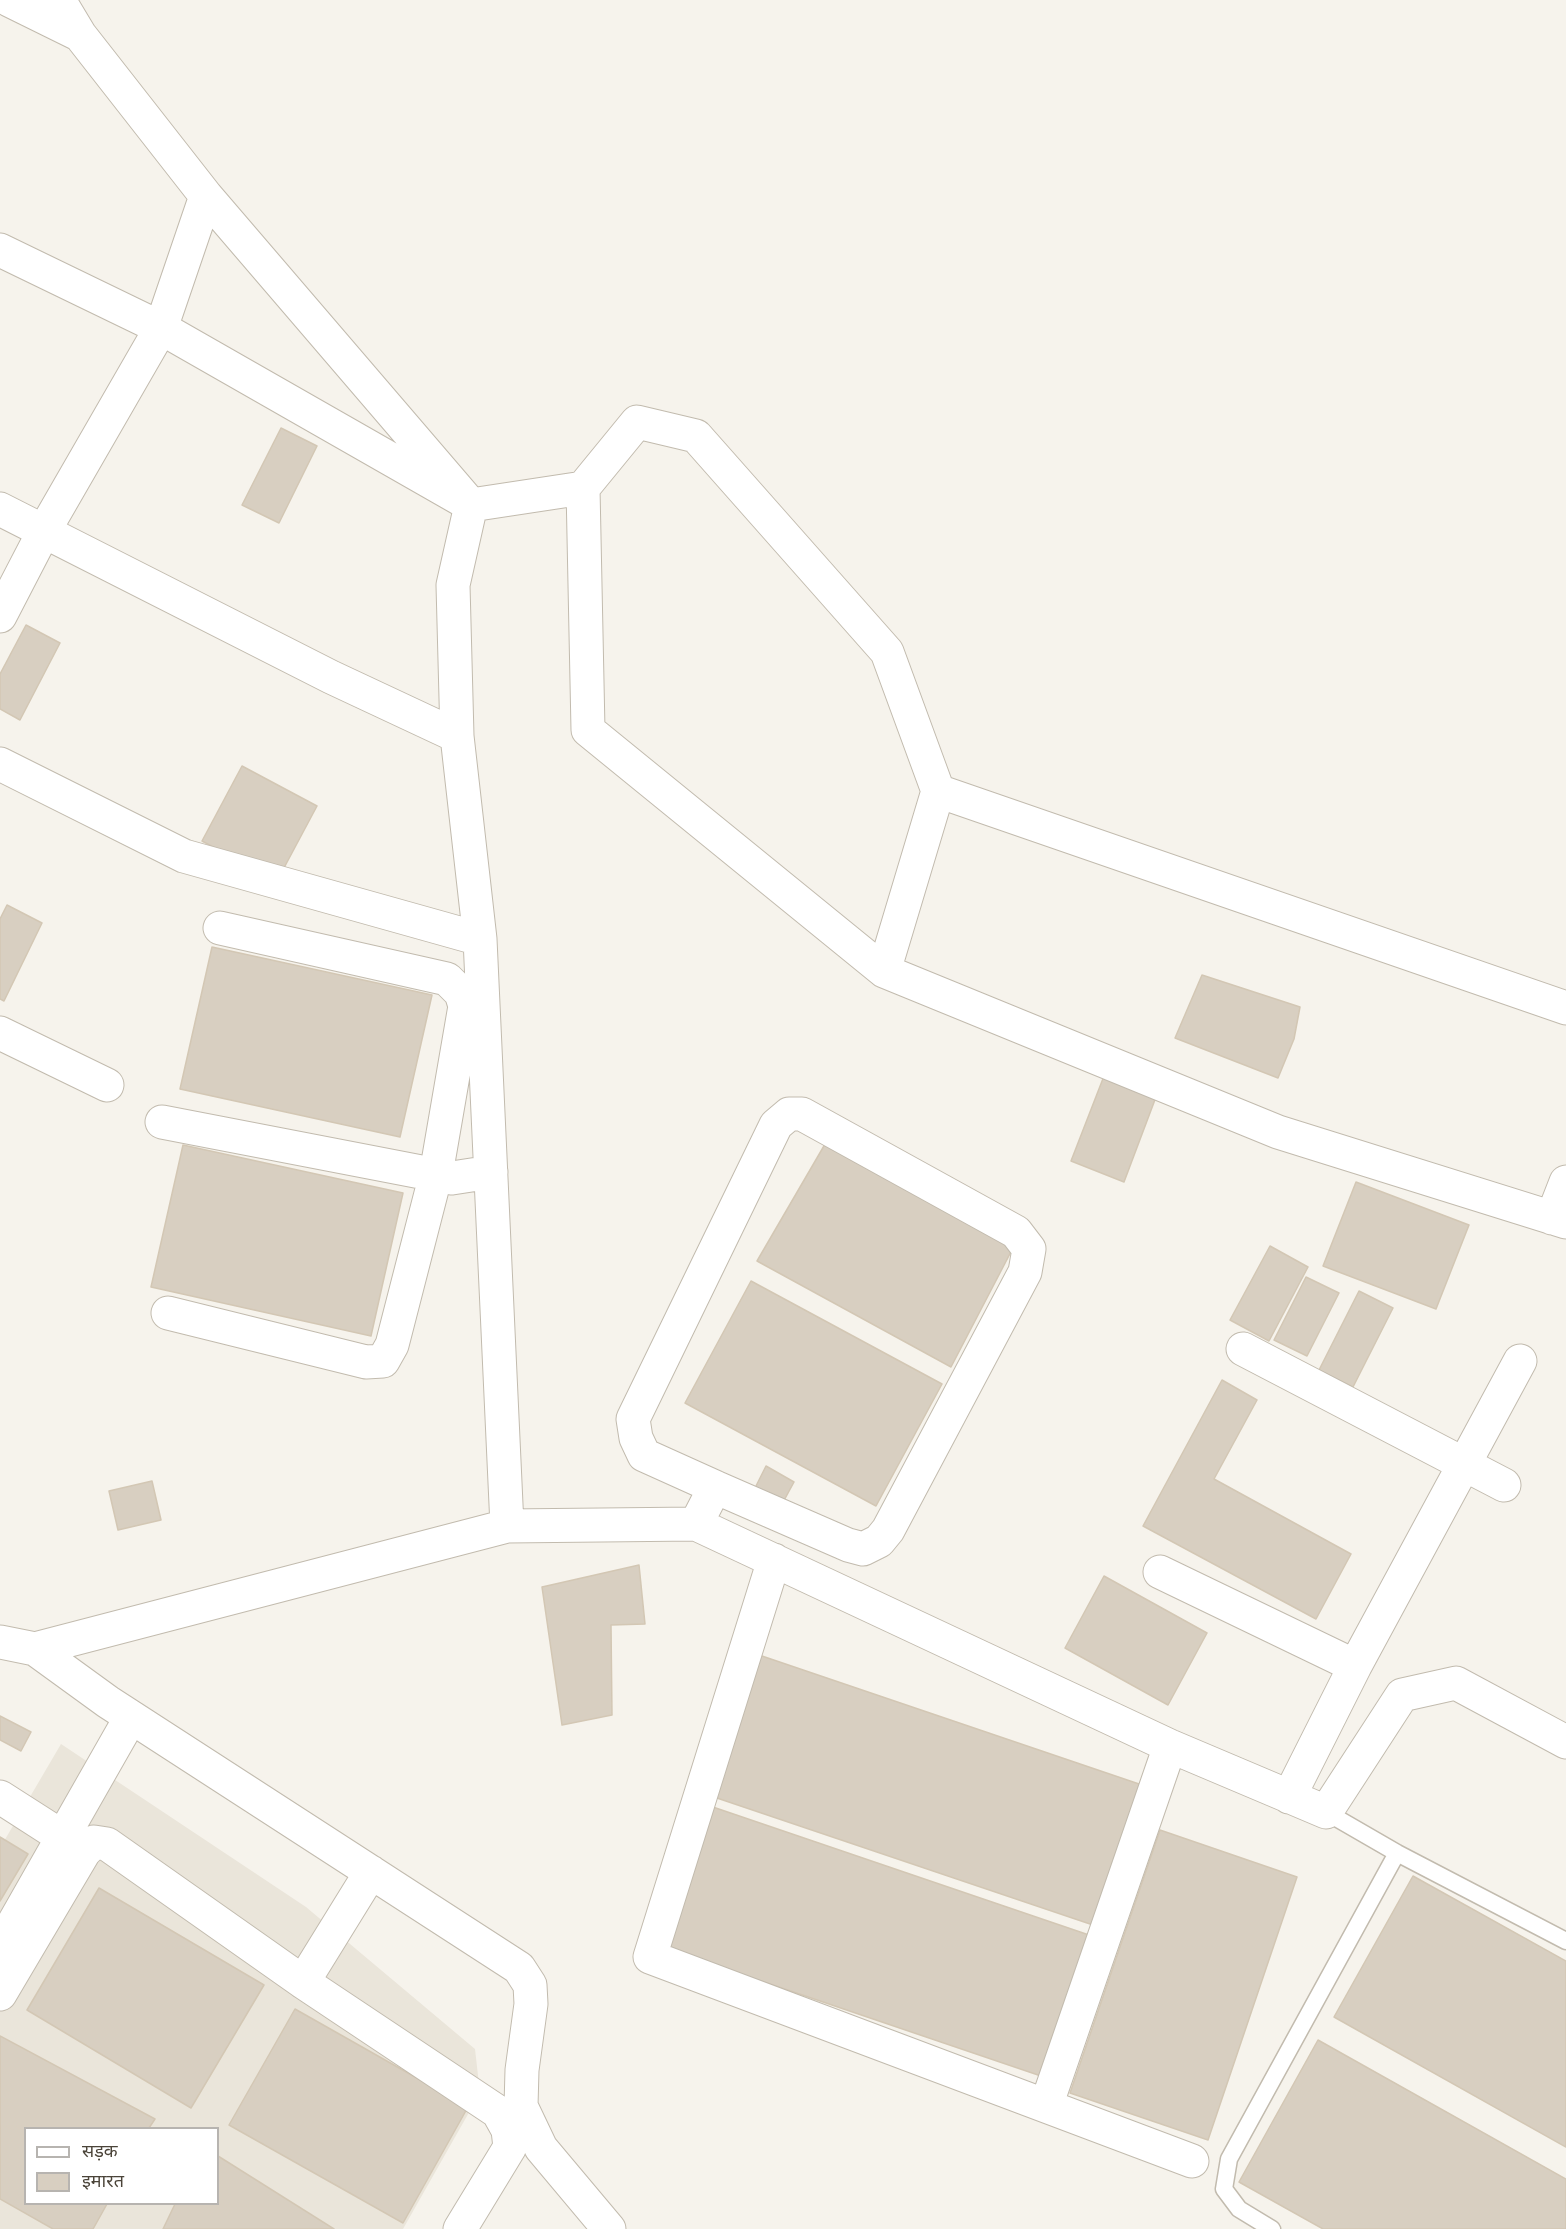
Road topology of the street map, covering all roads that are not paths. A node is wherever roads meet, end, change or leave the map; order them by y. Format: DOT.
graph roads {
  1 [pos="9,0"];
  2 [pos="59,0"];
  3 [pos="80,35"];
  4 [pos="206,196"];
  5 [pos="0,250"];
  6 [pos="161,328"];
  7 [pos="583,488"];
  8 [pos="471,505"];
  9 [pos="0,509"];
  10 [pos="44,531"];
  11 [pos="0,616"];
  12 [pos="457,736"];
  13 [pos="0,764"];
  14 [pos="938,791"];
  15 [pos="220,928"];
  16 [pos="480,939"];
  17 [pos="884,971"];
  18 [pos="1566,1008"];
  19 [pos="0,1033"];
  20 [pos="107,1085"];
  21 [pos="162,1122"];
  22 [pos="491,1172"];
  23 [pos="436,1174"];
  24 [pos="1566,1182"];
  25 [pos="1559,1220"];
  26 [pos="168,1312"];
  27 [pos="1243,1349"];
  28 [pos="1520,1360"];
  29 [pos="1466,1464"];
  30 [pos="1504,1485"];
  31 [pos="715,1487"];
  32 [pos="696,1524"];
  33 [pos="507,1526"];
  34 [pos="774,1560"];
  35 [pos="1160,1572"];
  36 [pos="0,1642"];
  37 [pos="35,1649"];
  38 [pos="1355,1666"];
  39 [pos="131,1718"];
  40 [pos="1566,1742"];
  41 [pos="1170,1746"];
  42 [pos="0,1797"];
  43 [pos="1289,1797"];
  44 [pos="1326,1812"];
  45 [pos="64,1838"];
  46 [pos="1397,1853"];
  47 [pos="371,1872"];
  48 [pos="1566,1941"];
  49 [pos="0,1947"];
  50 [pos="303,1982"];
  51 [pos="0,1994"];
  52 [pos="1046,2106"];
  53 [pos="1192,2161"];
  54 [pos="460,2229"];
  55 [pos="609,2229"];
  56 [pos="1272,2229"];
  1 -- 3 [label="street"];
  2 -- 3 [label="street"];
  3 -- 4 [label="street"];
  4 -- 6 [label="street"];
  4 -- 8 [label="street"];
  5 -- 6 [label="street"];
  6 -- 8 [label="street"];
  6 -- 10 [label="street"];
  7 -- 8 [label="street"];
  7 -- 14 [label="street"];
  7 -- 17 [label="street"];
  8 -- 12 [label="street"];
  9 -- 10 [label="street"];
  10 -- 11 [label="street"];
  10 -- 12 [label="street"];
  12 -- 16 [label="street"];
  13 -- 16 [label="street"];
  14 -- 17 [label="street"];
  14 -- 18 [label="street"];
  15 -- 23 [label="street"];
  16 -- 22 [label="street"];
  17 -- 25 [label="street"];
  19 -- 20 [label="street"];
  21 -- 23 [label="street"];
  22 -- 23 [label="street"];
  22 -- 33 [label="street"];
  23 -- 26 [label="street"];
  24 -- 25 [label="street"];
  27 -- 29 [label="street"];
  28 -- 29 [label="street"];
  29 -- 30 [label="street"];
  29 -- 38 [label="street"];
  31 -- 31 [label="street"];
  31 -- 32 [label="street"];
  32 -- 33 [label="street"];
  32 -- 34 [label="street"];
  33 -- 37 [label="street"];
  34 -- 41 [label="street"];
  34 -- 52 [label="street"];
  35 -- 38 [label="street"];
  36 -- 37 [label="street"];
  37 -- 39 [label="street"];
  38 -- 43 [label="street"];
  39 -- 45 [label="street"];
  39 -- 47 [label="street"];
  40 -- 44 [label="street"];
  41 -- 43 [label="street"];
  41 -- 52 [label="street"];
  42 -- 45 [label="street"];
  43 -- 44 [label="street"];
  44 -- 46 [label="lane"];
  45 -- 49 [label="street"];
  46 -- 48 [label="lane"];
  46 -- 56 [label="lane"];
  47 -- 50 [label="street"];
  47 -- 55 [label="street"];
  50 -- 51 [label="street"];
  50 -- 54 [label="street"];
  52 -- 53 [label="street"];
}
